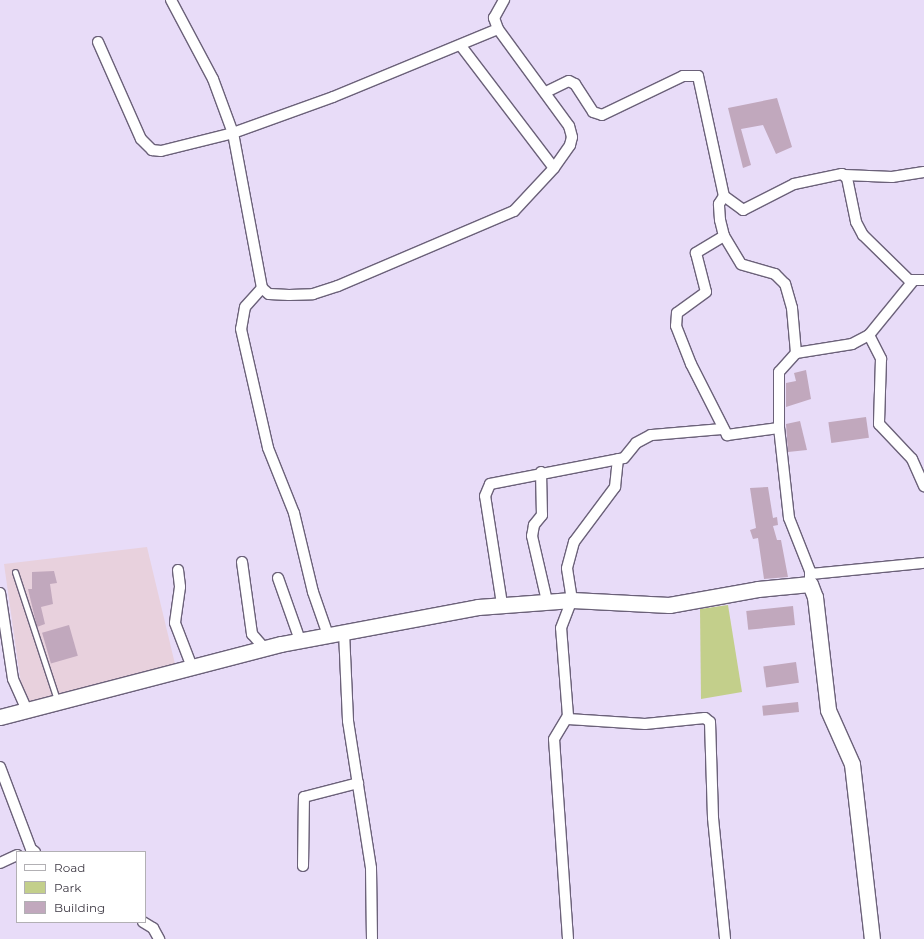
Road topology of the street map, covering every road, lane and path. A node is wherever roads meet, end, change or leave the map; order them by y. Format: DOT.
graph roads {
  1 [pos="171,0"];
  2 [pos="504,0"];
  3 [pos="498,29"];
  4 [pos="98,42"];
  5 [pos="461,46"];
  6 [pos="546,92"];
  7 [pos="233,133"];
  8 [pos="554,168"];
  9 [pos="924,172"];
  10 [pos="845,175"];
  11 [pos="724,196"];
  12 [pos="724,236"];
  13 [pos="924,280"];
  14 [pos="913,281"];
  15 [pos="262,288"];
  16 [pos="869,335"];
  17 [pos="796,353"];
  18 [pos="779,428"];
  19 [pos="723,429"];
  20 [pos="618,459"];
  21 [pos="541,472"];
  22 [pos="921,473"];
  23 [pos="924,486"];
  24 [pos="242,562"];
  25 [pos="924,563"];
  26 [pos="178,570"];
  27 [pos="15,572"];
  28 [pos="278,578"];
  29 [pos="810,579"];
  30 [pos="0,593"];
  31 [pos="572,600"];
  32 [pos="547,601"];
  33 [pos="502,604"];
  34 [pos="344,632"];
  35 [pos="328,635"];
  36 [pos="300,640"];
  37 [pos="264,648"];
  38 [pos="192,667"];
  39 [pos="58,702"];
  40 [pos="27,710"];
  41 [pos="0,717"];
  42 [pos="568,719"];
  43 [pos="0,767"];
  44 [pos="358,783"];
  45 [pos="30,851"];
  46 [pos="16,855"];
  47 [pos="0,863"];
  48 [pos="303,866"];
  49 [pos="145,923"];
  50 [pos="159,939"];
  51 [pos="372,939"];
  52 [pos="568,939"];
  53 [pos="725,939"];
  54 [pos="872,939"];
  1 -- 7 [label="street"];
  2 -- 3 [label="street"];
  3 -- 5 [label="street"];
  3 -- 6 [label="street"];
  4 -- 7 [label="street"];
  5 -- 7 [label="street"];
  5 -- 8 [label="street"];
  6 -- 8 [label="street"];
  6 -- 11 [label="street"];
  7 -- 15 [label="street"];
  8 -- 15 [label="street"];
  9 -- 10 [label="street"];
  10 -- 11 [label="street"];
  10 -- 14 [label="street"];
  11 -- 12 [label="street"];
  12 -- 17 [label="street"];
  12 -- 19 [label="street"];
  13 -- 14 [label="street"];
  14 -- 16 [label="street"];
  15 -- 35 [label="street"];
  16 -- 17 [label="street"];
  16 -- 22 [label="street"];
  17 -- 18 [label="street"];
  18 -- 19 [label="street"];
  18 -- 29 [label="street"];
  19 -- 20 [label="street"];
  20 -- 21 [label="street"];
  20 -- 31 [label="street"];
  21 -- 32 [label="street"];
  21 -- 33 [label="street"];
  22 -- 23 [label="street"];
  24 -- 37 [label="street"];
  25 -- 29 [label="street"];
  26 -- 38 [label="street"];
  27 -- 39 [label="lane"];
  28 -- 36 [label="street"];
  29 -- 31 [label="street"];
  29 -- 54 [label="street"];
  30 -- 40 [label="street"];
  31 -- 32 [label="street"];
  31 -- 42 [label="street"];
  32 -- 33 [label="street"];
  33 -- 34 [label="street"];
  34 -- 35 [label="street"];
  34 -- 44 [label="street"];
  35 -- 36 [label="street"];
  36 -- 37 [label="street"];
  37 -- 38 [label="street"];
  38 -- 39 [label="street"];
  39 -- 40 [label="street"];
  40 -- 41 [label="street"];
  42 -- 52 [label="street"];
  42 -- 53 [label="street"];
  43 -- 45 [label="street"];
  44 -- 48 [label="street"];
  44 -- 51 [label="street"];
  46 -- 47 [label="street"];
  49 -- 50 [label="street"];
}
